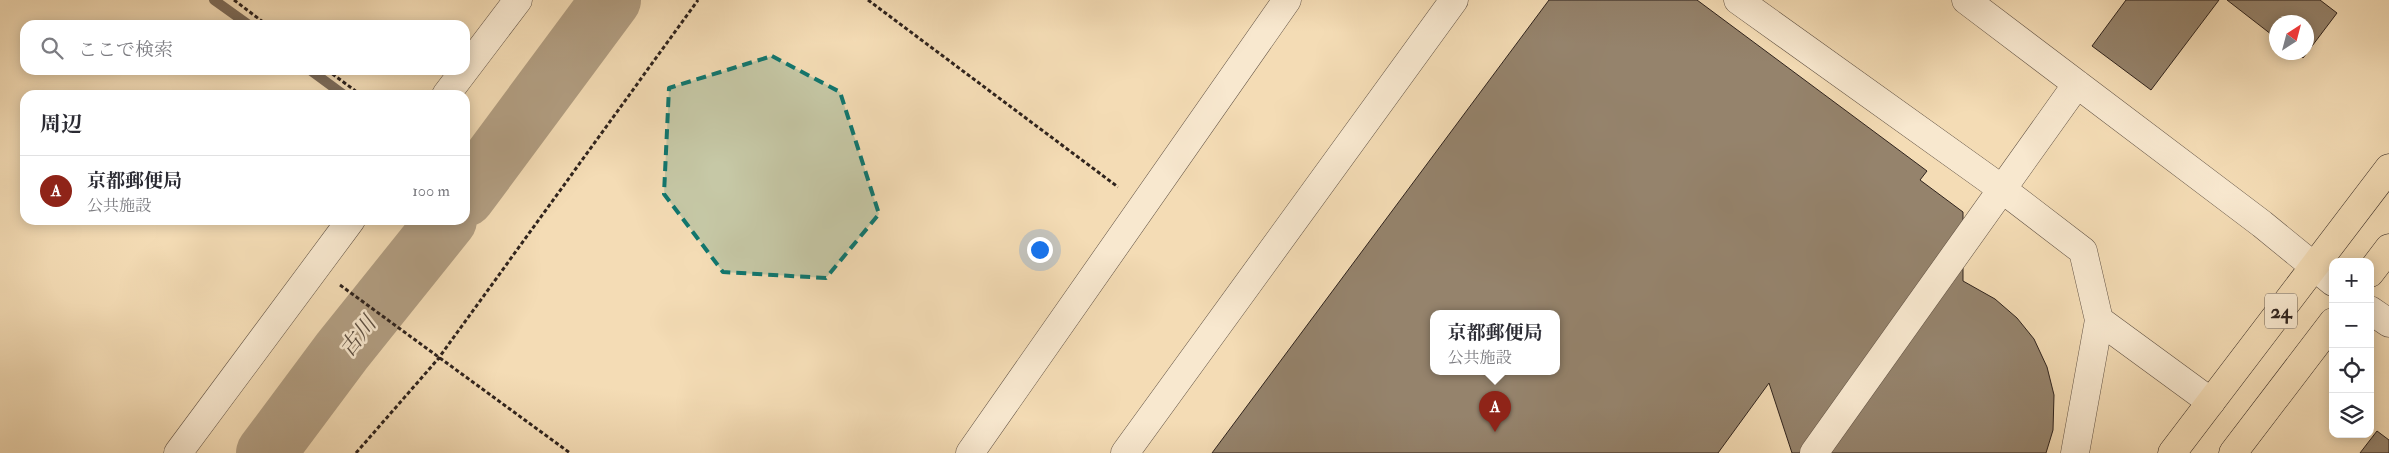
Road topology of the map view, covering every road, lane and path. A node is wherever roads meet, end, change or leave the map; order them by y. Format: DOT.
graph roads {
  1 [pos="234,0"];
  2 [pos="518,0"];
  3 [pos="698,0"];
  4 [pos="868,0"];
  5 [pos="1287,0"];
  6 [pos="1454,0"];
  7 [pos="1738,0"];
  8 [pos="1966,0"];
  9 [pos="260,20"];
  10 [pos="470,63"];
  11 [pos="334,75"];
  12 [pos="461,75"];
  13 [pos="2077,84"];
  14 [pos="354,90"];
  15 [pos="450,90"];
  16 [pos="2389,168"];
  17 [pos="2002,190"];
  18 [pos="1142,206"];
  19 [pos="347,225"];
  20 [pos="2389,248"];
  21 [pos="315,267"];
  22 [pos="2374,268"];
  23 [pos="2324,275"];
  24 [pos="2374,313"];
  25 [pos="2099,320"];
  26 [pos="2389,323"];
  27 [pos="2329,327"];
  28 [pos="438,359"];
  29 [pos="2211,402"];
  30 [pos="178,453"];
  31 [pos="356,453"];
  32 [pos="570,453"];
  33 [pos="970,453"];
  34 [pos="1125,453"];
  35 [pos="1814,453"];
  36 [pos="2075,453"];
  37 [pos="2172,453"];
  38 [pos="2233,453"];
  1 -- 9 [label="path"];
  2 -- 10 [label="street"];
  3 -- 28 [label="path"];
  4 -- 18 [label="path"];
  5 -- 18 [label="street"];
  6 -- 34 [label="street"];
  7 -- 17 [label="street"];
  8 -- 13 [label="street"];
  11 -- 14 [label="path"];
  12 -- 15 [label="street"];
  13 -- 17 [label="street"];
  13 -- 23 [label="street"];
  16 -- 23 [label="highway, 24"];
  17 -- 25 [label="street"];
  17 -- 35 [label="street"];
  18 -- 33 [label="street"];
  19 -- 21 [label="street"];
  20 -- 22 [label="highway"];
  21 -- 28 [label="path"];
  21 -- 30 [label="street"];
  23 -- 29 [label="highway, 24"];
  24 -- 26 [label="street"];
  25 -- 29 [label="street"];
  25 -- 36 [label="street"];
  27 -- 38 [label="highway, 24"];
  28 -- 31 [label="path"];
  28 -- 32 [label="path"];
  29 -- 37 [label="highway, 24"];
}
